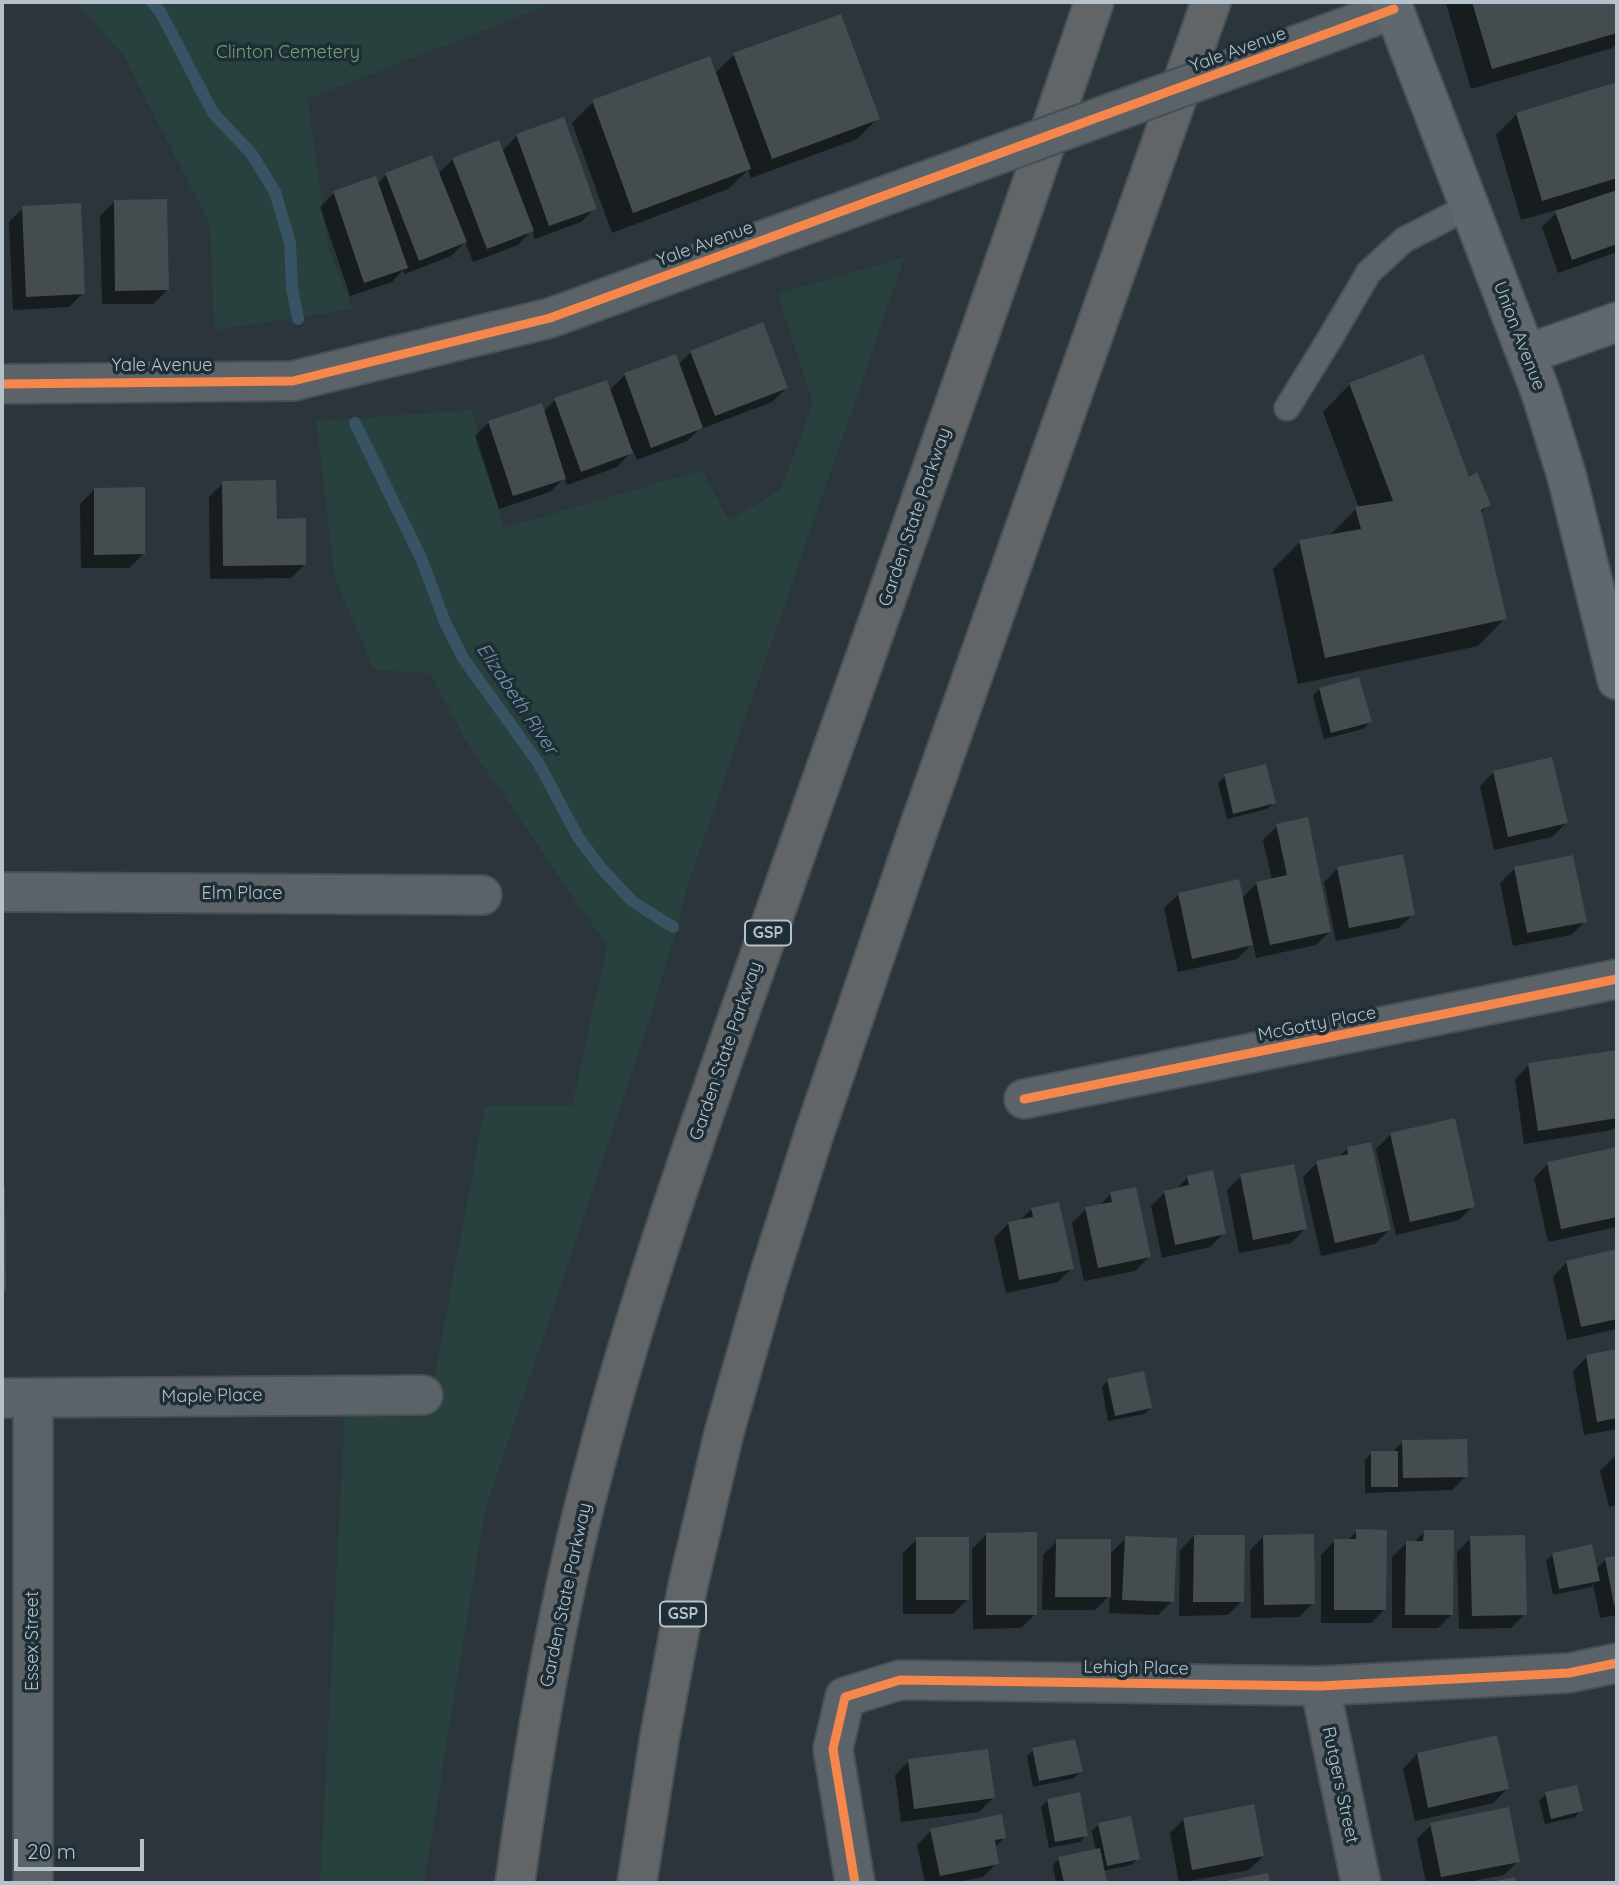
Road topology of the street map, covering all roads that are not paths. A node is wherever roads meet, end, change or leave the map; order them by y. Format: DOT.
graph roads {
  1 [pos="1094,2"];
  2 [pos="1211,2"];
  3 [pos="1392,6"];
  4 [pos="1470,206"];
  5 [pos="1617,322"];
  6 [pos="1527,354"];
  7 [pos="2,384"];
  8 [pos="1287,408"];
  9 [pos="1617,680"];
  10 [pos="2,892"];
  11 [pos="482,895"];
  12 [pos="1617,979"];
  13 [pos="1024,1099"];
  14 [pos="422,1395"];
  15 [pos="17,1398"];
  16 [pos="1617,1663"];
  17 [pos="1320,1686"];
  18 [pos="33,1883"];
  19 [pos="515,1883"];
  20 [pos="637,1883"];
  21 [pos="855,1883"];
  22 [pos="1361,1883"];
  1 -- 19 [label="highway, Garden State Parkway / GSP"];
  2 -- 20 [label="highway, GSP"];
  3 -- 4 [label="main road, Union Avenue"];
  3 -- 7 [label="street, Yale Avenue, bridge"];
  4 -- 6 [label="main road, Union Avenue"];
  4 -- 8 [label="lane"];
  5 -- 6 [label="main road"];
  6 -- 9 [label="main road, Union Avenue"];
  10 -- 11 [label="street, Elm Place"];
  12 -- 13 [label="street, McGotty Place"];
  14 -- 15 [label="street, Maple Place"];
  15 -- 18 [label="street, Essex Street"];
  16 -- 17 [label="street, Lehigh Place"];
  17 -- 21 [label="street, Lehigh Place"];
  17 -- 22 [label="street, Rutgers Street"];
}
